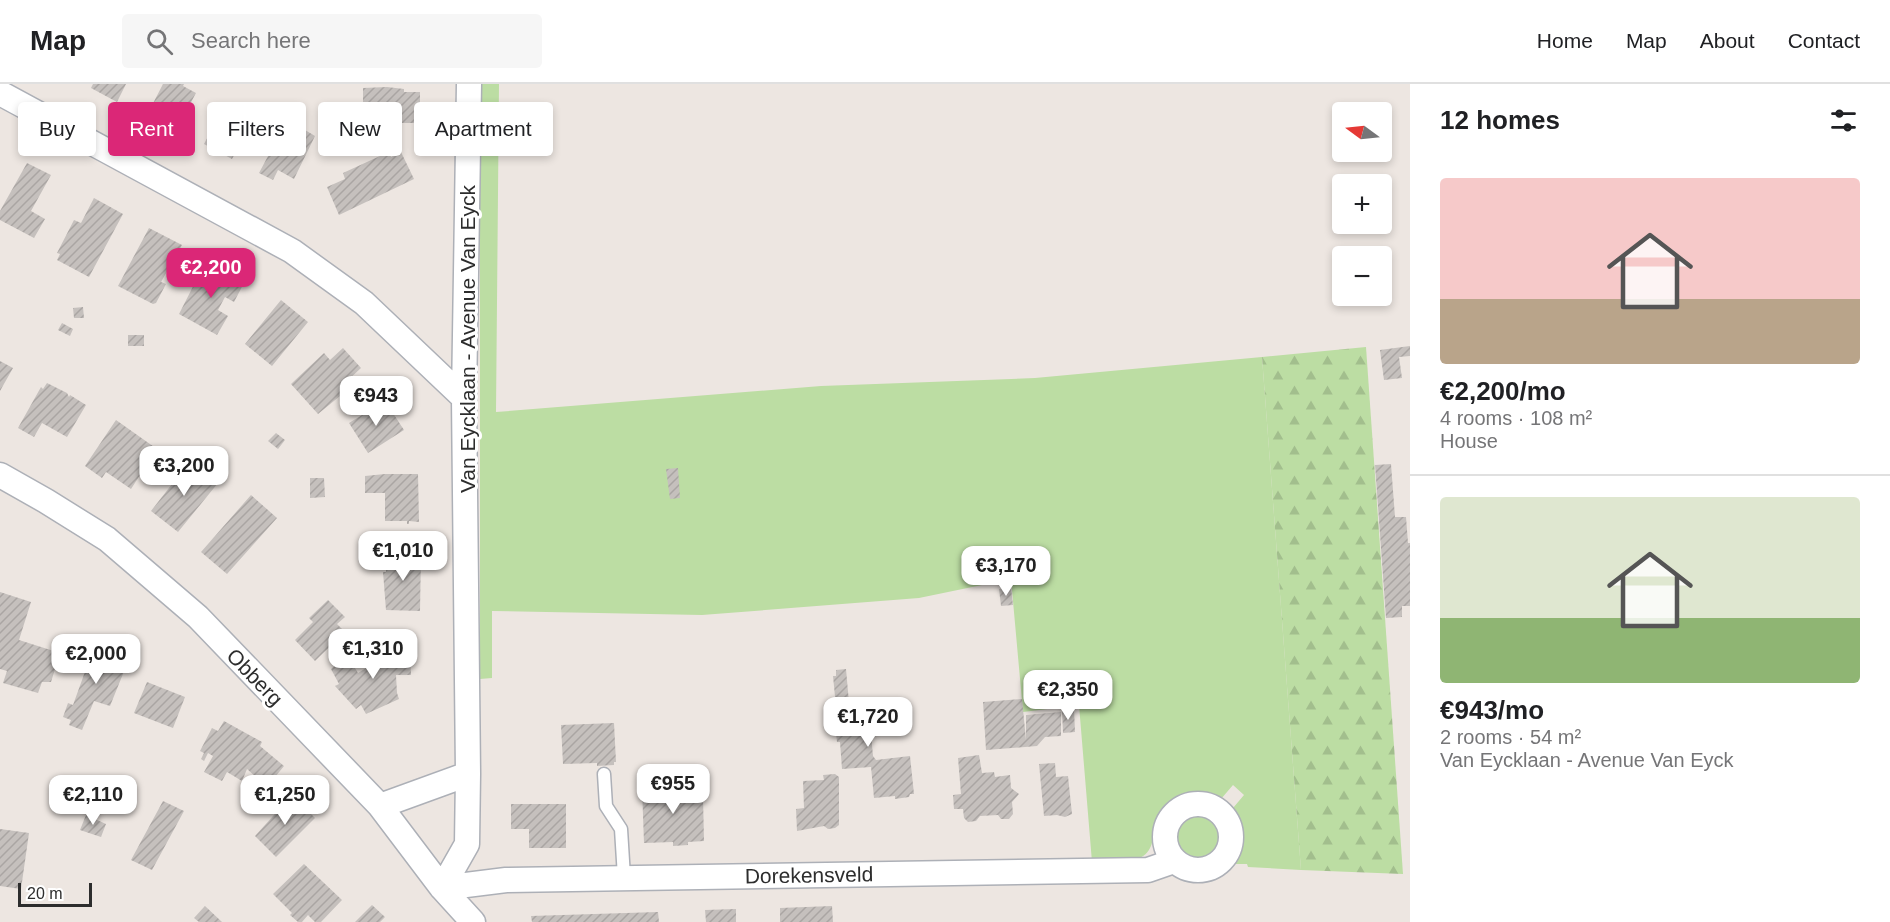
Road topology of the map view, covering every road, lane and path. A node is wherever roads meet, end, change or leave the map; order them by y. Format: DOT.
graph roads {
  1 [pos="469,84"];
  2 [pos="0,93"];
  3 [pos="464,398"];
  4 [pos="0,475"];
  5 [pos="468,774"];
  6 [pos="604,774"];
  7 [pos="380,806"];
  8 [pos="1174,861"];
  9 [pos="624,877"];
  10 [pos="442,888"];
  11 [pos="473,922"];
  1 -- 3 [label="street, Van Eycklaan - Avenue Van Eyck"];
  2 -- 3 [label="street"];
  3 -- 5 [label="street, Van Eycklaan - Avenue Van Eyck"];
  4 -- 7 [label="street, Obberg"];
  5 -- 7 [label="street"];
  5 -- 10 [label="street, Van Eycklaan - Avenue Van Eyck"];
  6 -- 9 [label="lane"];
  7 -- 10 [label="street, Obberg"];
  8 -- 9 [label="street, Dorekensveld"];
  9 -- 10 [label="street, Dorekensveld"];
  10 -- 11 [label="street, Obberg"];
}
